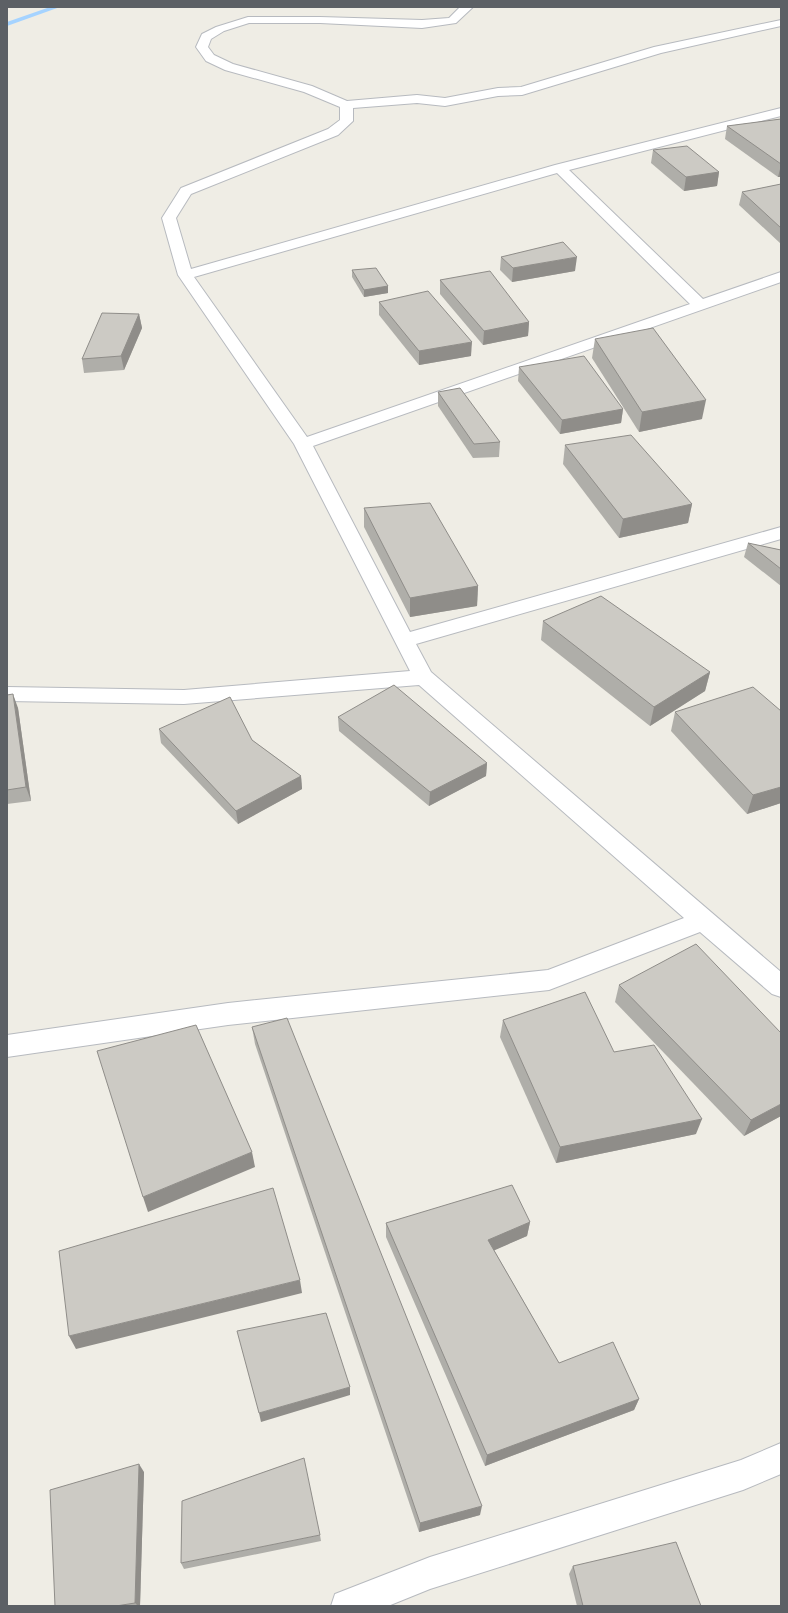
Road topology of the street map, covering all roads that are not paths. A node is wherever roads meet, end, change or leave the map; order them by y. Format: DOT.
graph roads {
  1 [pos="467,7"];
  2 [pos="781,23"];
  3 [pos="346,105"];
  4 [pos="781,112"];
  5 [pos="560,168"];
  6 [pos="185,274"];
  7 [pos="781,277"];
  8 [pos="700,305"];
  9 [pos="303,444"];
  10 [pos="781,534"];
  11 [pos="403,641"];
  12 [pos="423,677"];
  13 [pos="7,694"];
  14 [pos="702,921"];
  15 [pos="781,987"];
  16 [pos="7,1046"];
  17 [pos="781,1458"];
  18 [pos="348,1606"];
  1 -- 3 [label="street"];
  2 -- 3 [label="street"];
  3 -- 6 [label="street"];
  4 -- 5 [label="street"];
  5 -- 6 [label="street"];
  5 -- 8 [label="street"];
  6 -- 9 [label="street"];
  7 -- 8 [label="street"];
  8 -- 9 [label="street"];
  9 -- 11 [label="street"];
  10 -- 11 [label="street"];
  11 -- 12 [label="street"];
  12 -- 13 [label="street"];
  12 -- 14 [label="street"];
  14 -- 15 [label="street"];
  14 -- 16 [label="street"];
  17 -- 18 [label="street"];
}
